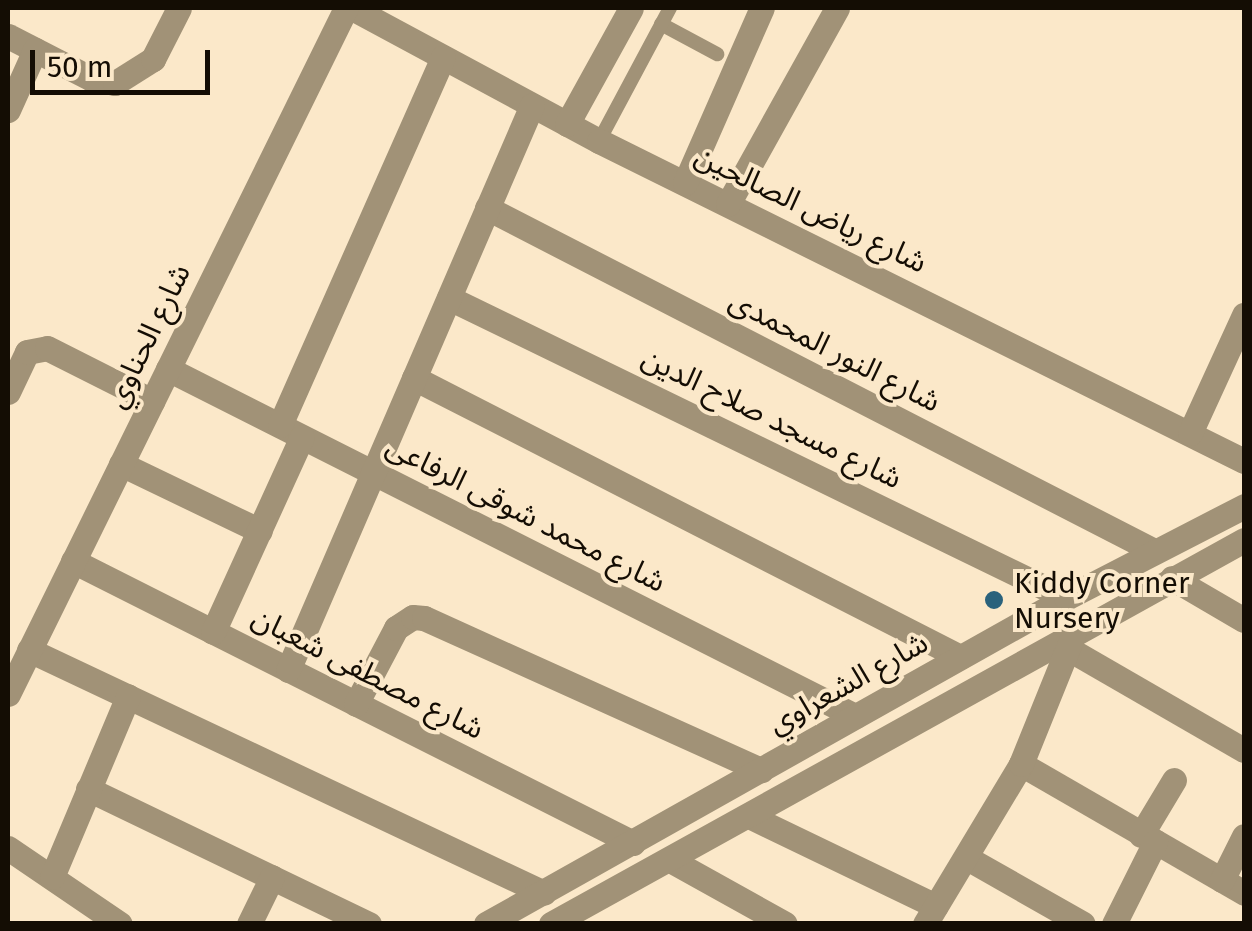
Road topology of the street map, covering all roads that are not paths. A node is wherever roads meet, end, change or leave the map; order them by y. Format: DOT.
graph roads {
  1 [pos="179,8"];
  2 [pos="349,8"];
  3 [pos="670,8"];
  4 [pos="762,8"];
  5 [pos="837,8"];
  6 [pos="621,11"];
  7 [pos="661,24"];
  8 [pos="8,36"];
  9 [pos="35,50"];
  10 [pos="717,54"];
  11 [pos="443,57"];
  12 [pos="532,105"];
  13 [pos="8,110"];
  14 [pos="567,124"];
  15 [pos="599,141"];
  16 [pos="686,183"];
  17 [pos="728,204"];
  18 [pos="487,208"];
  19 [pos="449,298"];
  20 [pos="1244,316"];
  21 [pos="168,369"];
  22 [pos="414,378"];
  23 [pos="8,392"];
  24 [pos="152,401"];
  25 [pos="291,431"];
  26 [pos="1190,433"];
  27 [pos="1244,461"];
  28 [pos="121,464"];
  29 [pos="374,473"];
  30 [pos="1244,506"];
  31 [pos="260,531"];
  32 [pos="1244,540"];
  33 [pos="1154,551"];
  34 [pos="73,562"];
  35 [pos="1172,578"];
  36 [pos="1066,598"];
  37 [pos="1244,620"];
  38 [pos="212,632"];
  39 [pos="1070,641"];
  40 [pos="29,650"];
  41 [pos="960,657"];
  42 [pos="288,670"];
  43 [pos="8,694"];
  44 [pos="128,696"];
  45 [pos="356,704"];
  46 [pos="855,716"];
  47 [pos="1244,750"];
  48 [pos="1020,764"];
  49 [pos="761,770"];
  50 [pos="1174,780"];
  51 [pos="88,789"];
  52 [pos="751,818"];
  53 [pos="1244,836"];
  54 [pos="1148,838"];
  55 [pos="633,843"];
  56 [pos="8,848"];
  57 [pos="966,858"];
  58 [pos="672,861"];
  59 [pos="52,876"];
  60 [pos="272,877"];
  61 [pos="1222,880"];
  62 [pos="544,892"];
  63 [pos="1244,893"];
  64 [pos="580,908"];
  65 [pos="931,914"];
  66 [pos="1067,920"];
  67 [pos="120,924"];
  68 [pos="249,924"];
  69 [pos="370,924"];
  70 [pos="486,924"];
  71 [pos="551,924"];
  72 [pos="604,924"];
  73 [pos="785,924"];
  74 [pos="1114,924"];
  1 -- 9 [label="street"];
  2 -- 11 [label="street, شارع رياض الصالحين"];
  2 -- 21 [label="street, شارع الحناوي"];
  3 -- 7 [label="lane"];
  4 -- 16 [label="street"];
  5 -- 17 [label="street"];
  6 -- 14 [label="street"];
  7 -- 10 [label="lane"];
  7 -- 15 [label="lane"];
  8 -- 9 [label="street"];
  9 -- 13 [label="street"];
  11 -- 12 [label="street, شارع رياض الصالحين"];
  11 -- 25 [label="street"];
  12 -- 14 [label="street, شارع رياض الصالحين"];
  12 -- 18 [label="street"];
  14 -- 15 [label="street, شارع رياض الصالحين"];
  15 -- 16 [label="street, شارع رياض الصالحين"];
  16 -- 17 [label="street, شارع رياض الصالحين"];
  17 -- 26 [label="street, شارع رياض الصالحين"];
  18 -- 19 [label="street"];
  18 -- 33 [label="street, شارع النور المحمدى"];
  19 -- 22 [label="street"];
  19 -- 36 [label="street, شارع مسجد صلاح الدين"];
  20 -- 26 [label="street"];
  21 -- 24 [label="street, شارع الحناوي"];
  21 -- 25 [label="street, شارع محمد شوقى الرفاعى"];
  22 -- 29 [label="street"];
  22 -- 41 [label="street"];
  23 -- 24 [label="street"];
  24 -- 28 [label="street, شارع الحناوي"];
  25 -- 29 [label="street, شارع محمد شوقى الرفاعى"];
  25 -- 31 [label="street"];
  26 -- 27 [label="street, شارع رياض الصالحين"];
  28 -- 31 [label="street"];
  28 -- 34 [label="street, شارع الحناوي"];
  29 -- 42 [label="street"];
  29 -- 46 [label="street, شارع محمد شوقى الرفاعى"];
  30 -- 33 [label="street, شارع الشعراوي"];
  31 -- 38 [label="street"];
  32 -- 35 [label="street"];
  33 -- 36 [label="street, شارع الشعراوي"];
  34 -- 38 [label="street, شارع مصطفى شعبان"];
  34 -- 40 [label="street, شارع الحناوي"];
  35 -- 37 [label="street"];
  35 -- 39 [label="street"];
  36 -- 41 [label="street, شارع الشعراوي"];
  38 -- 42 [label="street, شارع مصطفى شعبان"];
  39 -- 47 [label="street"];
  39 -- 48 [label="street"];
  39 -- 52 [label="street"];
  40 -- 43 [label="street, شارع الحناوي"];
  40 -- 44 [label="street"];
  41 -- 46 [label="street, شارع الشعراوي"];
  42 -- 45 [label="street, شارع مصطفى شعبان"];
  44 -- 51 [label="street"];
  44 -- 62 [label="street"];
  45 -- 49 [label="street"];
  45 -- 55 [label="street, شارع مصطفى شعبان"];
  46 -- 49 [label="street, شارع الشعراوي"];
  48 -- 54 [label="street"];
  48 -- 57 [label="street"];
  49 -- 55 [label="street, شارع الشعراوي"];
  50 -- 54 [label="street"];
  51 -- 59 [label="street"];
  51 -- 60 [label="street"];
  52 -- 58 [label="street"];
  52 -- 65 [label="street"];
  53 -- 61 [label="street"];
  54 -- 61 [label="street"];
  54 -- 74 [label="street"];
  55 -- 62 [label="street, شارع الشعراوي"];
  56 -- 59 [label="street"];
  57 -- 65 [label="street"];
  57 -- 66 [label="street"];
  58 -- 64 [label="street"];
  58 -- 73 [label="street"];
  59 -- 67 [label="street"];
  60 -- 68 [label="street"];
  60 -- 69 [label="street"];
  61 -- 63 [label="street"];
  62 -- 70 [label="street, شارع الشعراوي"];
  64 -- 71 [label="street"];
  64 -- 72 [label="street"];
}
